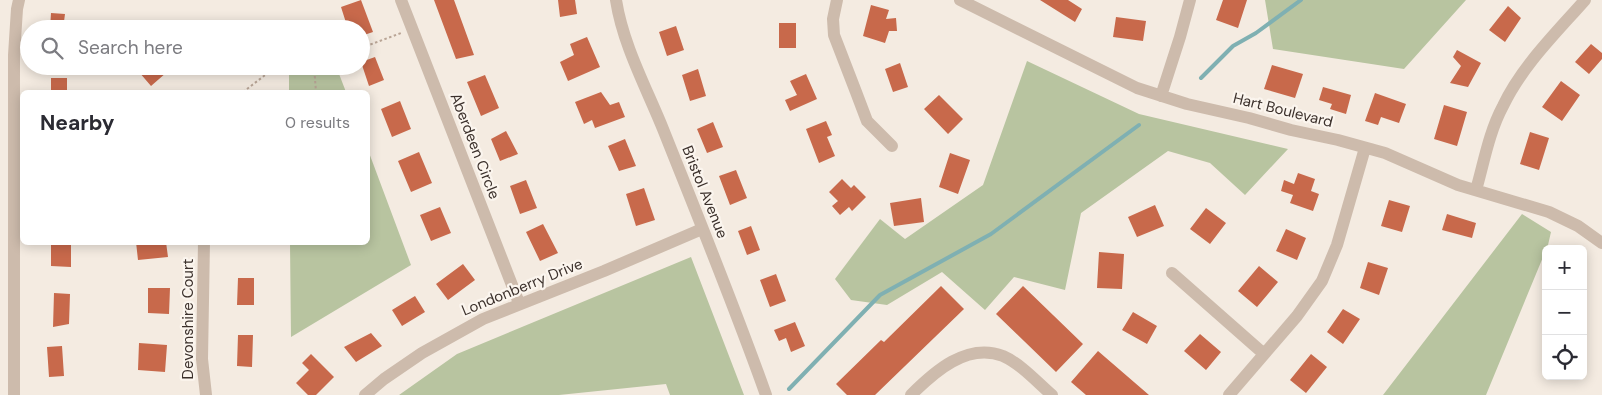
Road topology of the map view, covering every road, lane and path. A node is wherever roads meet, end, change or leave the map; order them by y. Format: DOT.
graph roads {
  1 [pos="19,0"];
  2 [pos="401,0"];
  3 [pos="616,0"];
  4 [pos="837,0"];
  5 [pos="960,0"];
  6 [pos="1190,0"];
  7 [pos="1586,0"];
  8 [pos="411,29"];
  9 [pos="370,45"];
  10 [pos="265,75"];
  11 [pos="315,75"];
  12 [pos="246,90"];
  13 [pos="316,90"];
  14 [pos="1161,96"];
  15 [pos="892,146"];
  16 [pos="1366,148"];
  17 [pos="1476,190"];
  18 [pos="702,229"];
  19 [pos="1602,242"];
  20 [pos="204,245"];
  21 [pos="1172,273"];
  22 [pos="519,303"];
  23 [pos="1264,354"];
  24 [pos="14,395"];
  25 [pos="206,395"];
  26 [pos="365,395"];
  27 [pos="766,395"];
  28 [pos="911,395"];
  29 [pos="1052,395"];
  30 [pos="1229,395"];
  1 -- 24 [label="street"];
  2 -- 8 [label="street, Aberdeen Circle"];
  3 -- 18 [label="street, Bristol Avenue"];
  4 -- 15 [label="street"];
  5 -- 14 [label="street, Hart Boulevard"];
  6 -- 14 [label="street"];
  7 -- 17 [label="street"];
  8 -- 9 [label="path"];
  8 -- 22 [label="street, Aberdeen Circle"];
  10 -- 12 [label="path"];
  11 -- 13 [label="path"];
  14 -- 16 [label="street, Hart Boulevard"];
  16 -- 17 [label="street, Hart Boulevard"];
  16 -- 23 [label="street"];
  17 -- 19 [label="street, Hart Boulevard"];
  18 -- 22 [label="street, Londonberry Drive"];
  18 -- 27 [label="street, Bristol Avenue"];
  20 -- 25 [label="street, Devonshire Court"];
  21 -- 23 [label="street"];
  22 -- 26 [label="street, Londonberry Drive"];
  23 -- 30 [label="street"];
  28 -- 29 [label="street"];
}
